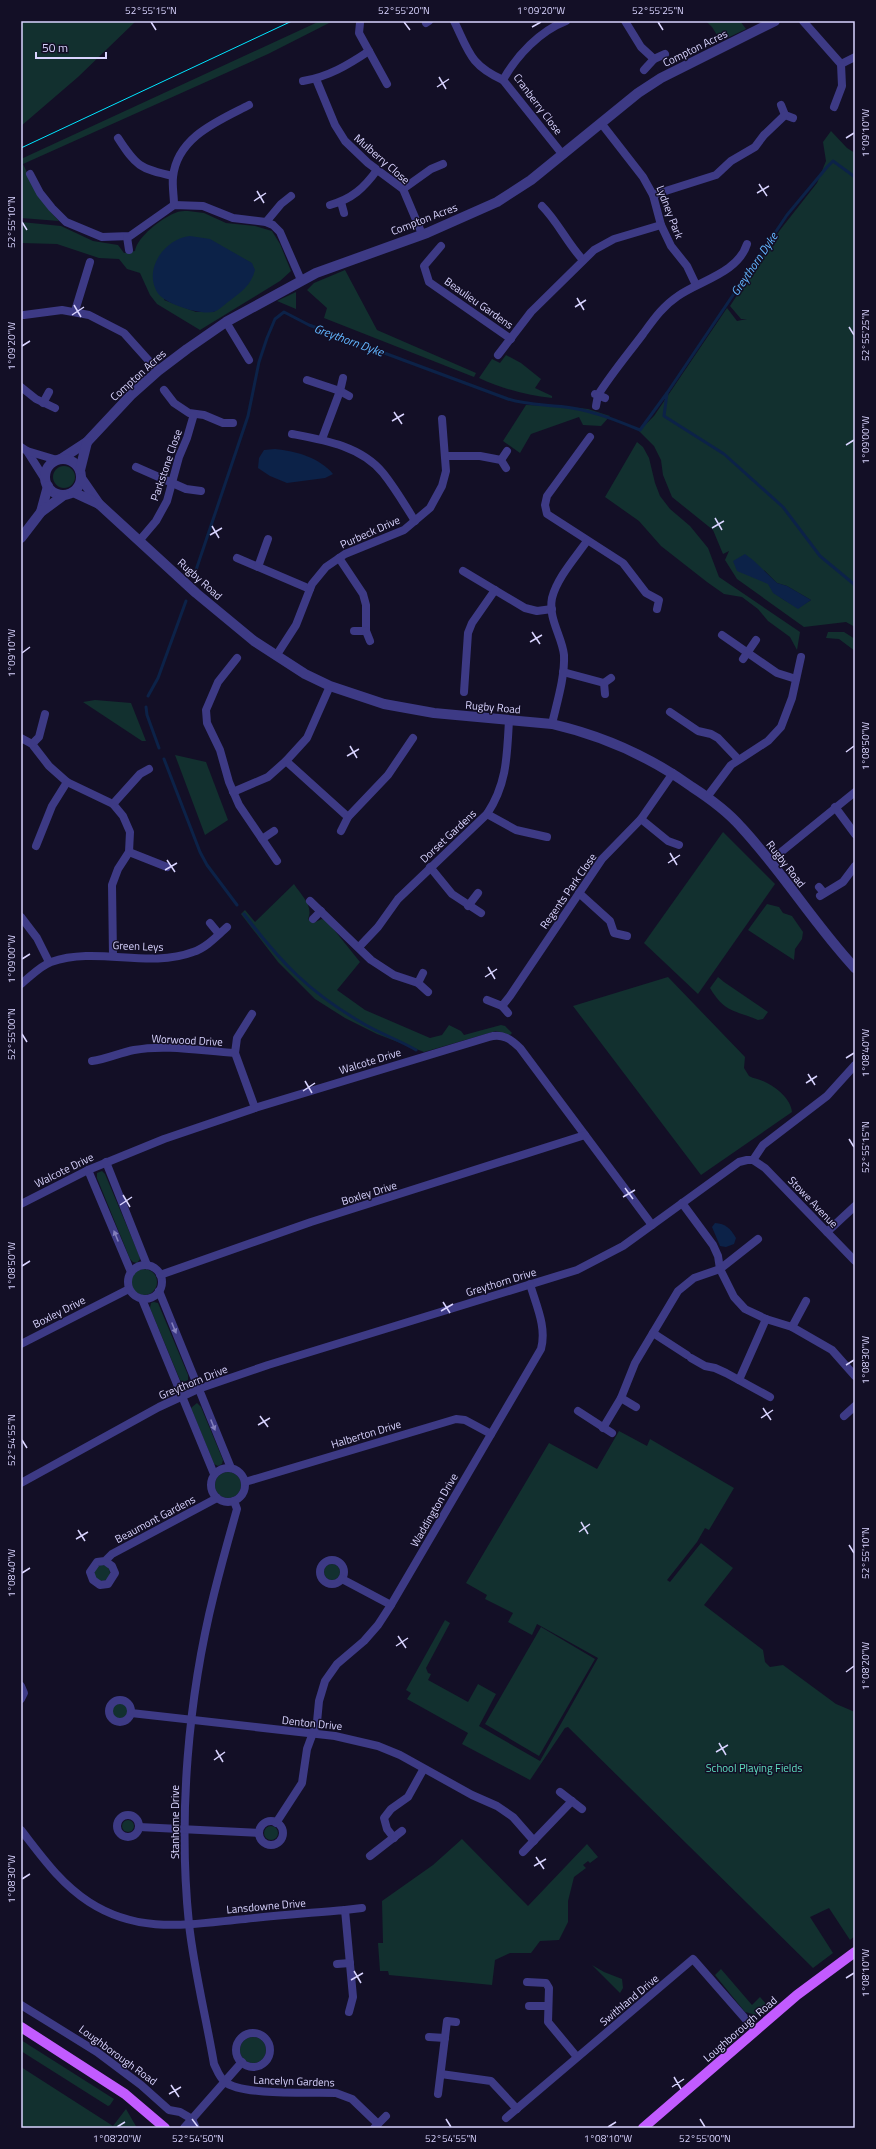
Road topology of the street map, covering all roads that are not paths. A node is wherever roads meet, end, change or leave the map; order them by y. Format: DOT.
graph roads {
  1 [pos="454,21"];
  2 [pos="625,21"];
  3 [pos="775,21"];
  4 [pos="803,21"];
  5 [pos="561,22"];
  6 [pos="360,23"];
  7 [pos="369,51"];
  8 [pos="665,54"];
  9 [pos="855,57"];
  10 [pos="654,59"];
  11 [pos="841,64"];
  12 [pos="644,70"];
  13 [pos="316,79"];
  14 [pos="503,80"];
  15 [pos="303,81"];
  16 [pos="387,84"];
  17 [pos="780,105"];
  18 [pos="249,106"];
  19 [pos="834,107"];
  20 [pos="601,123"];
  21 [pos="118,138"];
  22 [pos="563,155"];
  23 [pos="442,164"];
  24 [pos="377,170"];
  25 [pos="30,174"];
  26 [pos="173,176"];
  27 [pos="403,189"];
  28 [pos="654,195"];
  29 [pos="291,196"];
  30 [pos="341,202"];
  31 [pos="174,205"];
  32 [pos="330,205"];
  33 [pos="542,206"];
  34 [pos="344,213"];
  35 [pos="266,222"];
  36 [pos="661,224"];
  37 [pos="422,234"];
  38 [pos="127,237"];
  39 [pos="746,244"];
  40 [pos="441,246"];
  41 [pos="129,250"];
  42 [pos="583,260"];
  43 [pos="90,262"];
  44 [pos="301,280"];
  45 [pos="696,285"];
  46 [pos="75,311"];
  47 [pos="22,315"];
  48 [pos="226,322"];
  49 [pos="511,339"];
  50 [pos="498,354"];
  51 [pos="249,360"];
  52 [pos="158,372"];
  53 [pos="343,378"];
  54 [pos="307,380"];
  55 [pos="21,387"];
  56 [pos="164,390"];
  57 [pos="340,391"];
  58 [pos="49,392"];
  59 [pos="349,396"];
  60 [pos="43,403"];
  61 [pos="596,406"];
  62 [pos="54,408"];
  63 [pos="194,414"];
  64 [pos="442,419"];
  65 [pos="233,423"];
  66 [pos="292,434"];
  67 [pos="590,436"];
  68 [pos="322,439"];
  69 [pos="87,442"];
  70 [pos="24,449"];
  71 [pos="507,451"];
  72 [pos="446,456"];
  73 [pos="59,460"];
  74 [pos="501,460"];
  75 [pos="136,467"];
  76 [pos="506,468"];
  77 [pos="81,474"];
  78 [pos="172,483"];
  79 [pos="47,484"];
  80 [pos="201,491"];
  81 [pos="68,493"];
  82 [pos="99,504"];
  83 [pos="41,512"];
  84 [pos="415,521"];
  85 [pos="21,538"];
  86 [pos="268,539"];
  87 [pos="587,540"];
  88 [pos="139,541"];
  89 [pos="237,558"];
  90 [pos="338,558"];
  91 [pos="258,567"];
  92 [pos="463,571"];
  93 [pos="310,589"];
  94 [pos="495,590"];
  95 [pos="552,609"];
  96 [pos="657,609"];
  97 [pos="366,631"];
  98 [pos="354,632"];
  99 [pos="722,635"];
  100 [pos="756,640"];
  101 [pos="370,641"];
  102 [pos="276,656"];
  103 [pos="745,656"];
  104 [pos="801,657"];
  105 [pos="237,658"];
  106 [pos="563,672"];
  107 [pos="611,678"];
  108 [pos="796,679"];
  109 [pos="456,680"];
  110 [pos="465,681"];
  111 [pos="604,683"];
  112 [pos="330,686"];
  113 [pos="464,692"];
  114 [pos="605,694"];
  115 [pos="670,712"];
  116 [pos="46,714"];
  117 [pos="509,720"];
  118 [pos="552,724"];
  119 [pos="21,738"];
  120 [pos="413,738"];
  121 [pos="32,744"];
  122 [pos="738,759"];
  123 [pos="286,761"];
  124 [pos="149,769"];
  125 [pos="673,773"];
  126 [pos="67,782"];
  127 [pos="233,792"];
  128 [pos="855,792"];
  129 [pos="707,797"];
  130 [pos="113,804"];
  131 [pos="835,807"];
  132 [pos="487,814"];
  133 [pos="348,817"];
  134 [pos="641,819"];
  135 [pos="274,831"];
  136 [pos="341,831"];
  137 [pos="855,834"];
  138 [pos="546,837"];
  139 [pos="262,839"];
  140 [pos="679,845"];
  141 [pos="36,846"];
  142 [pos="129,852"];
  143 [pos="277,861"];
  144 [pos="770,862"];
  145 [pos="855,866"];
  146 [pos="167,867"];
  147 [pos="430,867"];
  148 [pos="579,892"];
  149 [pos="821,892"];
  150 [pos="478,894"];
  151 [pos="310,900"];
  152 [pos="468,906"];
  153 [pos="321,911"];
  154 [pos="481,914"];
  155 [pos="21,917"];
  156 [pos="312,919"];
  157 [pos="210,923"];
  158 [pos="227,927"];
  159 [pos="219,934"];
  160 [pos="626,936"];
  161 [pos="359,947"];
  162 [pos="113,956"];
  163 [pos="49,962"];
  164 [pos="855,968"];
  165 [pos="423,973"];
  166 [pos="418,983"];
  167 [pos="21,984"];
  168 [pos="428,992"];
  169 [pos="487,1000"];
  170 [pos="502,1006"];
  171 [pos="508,1012"];
  172 [pos="252,1014"];
  173 [pos="97,1053"];
  174 [pos="235,1053"];
  175 [pos="855,1065"];
  176 [pos="255,1108"];
  177 [pos="585,1135"];
  178 [pos="753,1160"];
  179 [pos="106,1162"];
  180 [pos="88,1170"];
  181 [pos="682,1203"];
  182 [pos="21,1204"];
  183 [pos="855,1206"];
  184 [pos="652,1225"];
  185 [pos="827,1232"];
  186 [pos="758,1239"];
  187 [pos="855,1261"];
  188 [pos="147,1265"];
  189 [pos="720,1269"];
  190 [pos="131,1272"];
  191 [pos="160,1275"];
  192 [pos="530,1284"];
  193 [pos="129,1290"];
  194 [pos="159,1292"];
  195 [pos="142,1299"];
  196 [pos="806,1301"];
  197 [pos="766,1319"];
  198 [pos="792,1326"];
  199 [pos="653,1333"];
  200 [pos="21,1344"];
  201 [pos="855,1376"];
  202 [pos="739,1380"];
  203 [pos="198,1389"];
  204 [pos="182,1396"];
  205 [pos="770,1397"];
  206 [pos="621,1398"];
  207 [pos="855,1406"];
  208 [pos="636,1407"];
  209 [pos="578,1412"];
  210 [pos="844,1416"];
  211 [pos="603,1428"];
  212 [pos="612,1433"];
  213 [pos="491,1434"];
  214 [pos="230,1468"];
  215 [pos="214,1474"];
  216 [pos="245,1482"];
  217 [pos="21,1483"];
  218 [pos="217,1498"];
  219 [pos="234,1501"];
  220 [pos="105,1561"];
  221 [pos="342,1579"];
  222 [pos="391,1605"];
  223 [pos="21,1686"];
  224 [pos="21,1700"];
  225 [pos="131,1713"];
  226 [pos="192,1722"];
  227 [pos="312,1734"];
  228 [pos="423,1770"];
  229 [pos="560,1792"];
  230 [pos="572,1801"];
  231 [pos="582,1809"];
  232 [pos="276,1823"];
  233 [pos="139,1826"];
  234 [pos="185,1829"];
  235 [pos="21,1830"];
  236 [pos="402,1831"];
  237 [pos="259,1834"];
  238 [pos="394,1838"];
  239 [pos="534,1841"];
  240 [pos="523,1852"];
  241 [pos="370,1856"];
  242 [pos="362,1908"];
  243 [pos="345,1910"];
  244 [pos="189,1924"];
  245 [pos="855,1952"];
  246 [pos="350,1963"];
  247 [pos="337,1964"];
  248 [pos="527,1982"];
  249 [pos="21,2005"];
  250 [pos="529,2006"];
  251 [pos="548,2006"];
  252 [pos="349,2012"];
  253 [pos="456,2022"];
  254 [pos="21,2027"];
  255 [pos="756,2031"];
  256 [pos="429,2036"];
  257 [pos="445,2038"];
  258 [pos="577,2057"];
  259 [pos="242,2062"];
  260 [pos="441,2074"];
  261 [pos="224,2082"];
  262 [pos="438,2094"];
  263 [pos="516,2109"];
  264 [pos="386,2116"];
  265 [pos="506,2118"];
  266 [pos="192,2119"];
  267 [pos="376,2126"];
  268 [pos="165,2128"];
  269 [pos="184,2128"];
  270 [pos="196,2128"];
  271 [pos="643,2128"];
  1 -- 14 [label="street"];
  2 -- 10 [label="street"];
  3 -- 20 [label="street, Compton Acres"];
  4 -- 11 [label="street"];
  5 -- 14 [label="street, Cranberry Close"];
  6 -- 7 [label="street"];
  7 -- 13 [label="street"];
  7 -- 16 [label="street"];
  8 -- 10 [label="street"];
  9 -- 11 [label="street"];
  10 -- 12 [label="street"];
  11 -- 19 [label="street"];
  13 -- 15 [label="street"];
  13 -- 24 [label="street, Mulberry Close"];
  14 -- 22 [label="street, Cranberry Close"];
  17 -- 28 [label="street"];
  18 -- 26 [label="street"];
  20 -- 22 [label="street, Compton Acres"];
  20 -- 28 [label="street, Lydney Park"];
  21 -- 26 [label="street"];
  22 -- 37 [label="street, Compton Acres"];
  23 -- 27 [label="street"];
  24 -- 27 [label="street, Mulberry Close"];
  24 -- 30 [label="street"];
  25 -- 38 [label="street"];
  26 -- 31 [label="street"];
  27 -- 37 [label="street, Mulberry Close"];
  28 -- 36 [label="street, Lydney Park"];
  29 -- 35 [label="street"];
  30 -- 32 [label="street"];
  30 -- 34 [label="street"];
  31 -- 35 [label="street"];
  31 -- 38 [label="street"];
  33 -- 42 [label="street"];
  35 -- 44 [label="street"];
  36 -- 42 [label="street, Beaulieu Gardens"];
  36 -- 45 [label="street, Lydney Park"];
  37 -- 44 [label="street, Compton Acres"];
  38 -- 41 [label="street"];
  39 -- 45 [label="street"];
  40 -- 49 [label="street, Beaulieu Gardens"];
  42 -- 49 [label="street, Beaulieu Gardens"];
  43 -- 46 [label="street"];
  44 -- 48 [label="street, Compton Acres"];
  45 -- 61 [label="street"];
  46 -- 47 [label="street"];
  46 -- 52 [label="street"];
  48 -- 51 [label="street"];
  48 -- 52 [label="street, Compton Acres"];
  49 -- 50 [label="street, Beaulieu Gardens"];
  52 -- 69 [label="street, Compton Acres"];
  53 -- 57 [label="street"];
  54 -- 57 [label="street"];
  55 -- 60 [label="street"];
  56 -- 63 [label="street"];
  57 -- 59 [label="street"];
  57 -- 68 [label="street"];
  58 -- 60 [label="street"];
  60 -- 62 [label="street"];
  63 -- 65 [label="street"];
  63 -- 78 [label="street, Parkstone Close"];
  64 -- 72 [label="street, Purbeck Drive"];
  66 -- 68 [label="street"];
  67 -- 87 [label="street"];
  68 -- 84 [label="street"];
  69 -- 73 [label="street, Compton Acres"];
  69 -- 77 [label="street, Compton Acres"];
  70 -- 73 [label="street"];
  70 -- 79 [label="street"];
  71 -- 74 [label="street"];
  72 -- 74 [label="street"];
  72 -- 84 [label="street, Purbeck Drive"];
  73 -- 77 [label="street"];
  73 -- 79 [label="street"];
  74 -- 76 [label="street"];
  75 -- 78 [label="street"];
  77 -- 81 [label="street"];
  77 -- 82 [label="street, Rugby Road"];
  78 -- 80 [label="street"];
  78 -- 88 [label="street, Parkstone Close"];
  79 -- 81 [label="street"];
  79 -- 83 [label="street"];
  81 -- 82 [label="street, Rugby Road"];
  81 -- 83 [label="street"];
  82 -- 88 [label="street, Rugby Road"];
  83 -- 85 [label="street"];
  84 -- 90 [label="street, Purbeck Drive"];
  86 -- 91 [label="street"];
  87 -- 95 [label="street"];
  87 -- 96 [label="street"];
  88 -- 102 [label="street, Rugby Road"];
  89 -- 91 [label="street"];
  90 -- 93 [label="street, Purbeck Drive"];
  90 -- 97 [label="street"];
  91 -- 93 [label="street"];
  92 -- 94 [label="street"];
  93 -- 102 [label="street, Purbeck Drive"];
  94 -- 95 [label="street"];
  94 -- 110 [label="street"];
  95 -- 106 [label="street"];
  97 -- 98 [label="street"];
  97 -- 101 [label="street"];
  99 -- 103 [label="street"];
  100 -- 103 [label="street"];
  102 -- 112 [label="street, Rugby Road"];
  103 -- 108 [label="street"];
  104 -- 108 [label="street"];
  105 -- 127 [label="street"];
  106 -- 111 [label="street"];
  106 -- 118 [label="street"];
  107 -- 111 [label="street"];
  108 -- 122 [label="street"];
  109 -- 110 [label="street"];
  110 -- 113 [label="street"];
  111 -- 114 [label="street"];
  112 -- 117 [label="street, Rugby Road"];
  112 -- 123 [label="street"];
  115 -- 122 [label="street"];
  116 -- 121 [label="street"];
  117 -- 118 [label="street, Rugby Road"];
  117 -- 132 [label="street, Dorset Gardens"];
  118 -- 125 [label="street, Rugby Road"];
  119 -- 121 [label="street"];
  120 -- 133 [label="street"];
  121 -- 126 [label="street"];
  122 -- 129 [label="street"];
  123 -- 127 [label="street"];
  123 -- 133 [label="street"];
  124 -- 130 [label="street"];
  125 -- 129 [label="street, Rugby Road"];
  125 -- 134 [label="street, Regents Park Close"];
  126 -- 130 [label="street"];
  126 -- 141 [label="street"];
  127 -- 139 [label="street"];
  128 -- 131 [label="street"];
  129 -- 144 [label="street, Rugby Road"];
  130 -- 142 [label="street"];
  131 -- 137 [label="street"];
  131 -- 144 [label="street"];
  132 -- 138 [label="street"];
  132 -- 147 [label="street, Dorset Gardens"];
  133 -- 136 [label="street"];
  134 -- 140 [label="street"];
  134 -- 148 [label="street, Regents Park Close"];
  135 -- 139 [label="street"];
  139 -- 143 [label="street"];
  142 -- 146 [label="street"];
  142 -- 162 [label="street"];
  144 -- 164 [label="street, Rugby Road"];
  145 -- 149 [label="street"];
  147 -- 152 [label="street"];
  147 -- 161 [label="street, Dorset Gardens"];
  148 -- 160 [label="street"];
  148 -- 170 [label="street, Regents Park Close"];
  150 -- 152 [label="street"];
  151 -- 153 [label="street"];
  152 -- 154 [label="street"];
  153 -- 156 [label="street"];
  153 -- 161 [label="street"];
  155 -- 163 [label="street"];
  157 -- 159 [label="street"];
  158 -- 159 [label="street, Green Leys"];
  159 -- 162 [label="street, Green Leys"];
  161 -- 166 [label="street"];
  162 -- 163 [label="street, Green Leys"];
  163 -- 167 [label="street, Green Leys"];
  165 -- 166 [label="street"];
  166 -- 168 [label="street"];
  169 -- 170 [label="street"];
  170 -- 171 [label="street"];
  172 -- 174 [label="street, Worwood Drive"];
  173 -- 174 [label="street, Worwood Drive"];
  174 -- 176 [label="street, Worwood Drive"];
  175 -- 178 [label="street"];
  176 -- 177 [label="street, Walcote Drive"];
  176 -- 179 [label="street, Walcote Drive"];
  177 -- 184 [label="street, Walcote Drive"];
  177 -- 191 [label="street, Boxley Drive"];
  178 -- 181 [label="street, Greythorn Drive"];
  178 -- 185 [label="street, Stowe Avenue"];
  179 -- 180 [label="street, Walcote Drive"];
  179 -- 188 [label="street"];
  180 -- 182 [label="street, Walcote Drive"];
  190 -- 180 [label="street, one-way"];
  181 -- 184 [label="street, Greythorn Drive"];
  181 -- 189 [label="street"];
  183 -- 185 [label="street"];
  184 -- 192 [label="street, Greythorn Drive"];
  185 -- 187 [label="street, Stowe Avenue"];
  186 -- 189 [label="street"];
  188 -- 190 [label="street"];
  188 -- 191 [label="street"];
  189 -- 197 [label="street"];
  189 -- 199 [label="street"];
  190 -- 193 [label="street"];
  191 -- 194 [label="street"];
  192 -- 203 [label="street, Greythorn Drive"];
  192 -- 213 [label="street, Waddington Drive"];
  193 -- 195 [label="street"];
  193 -- 200 [label="street, Boxley Drive"];
  194 -- 195 [label="street"];
  194 -- 203 [label="street, one-way"];
  195 -- 204 [label="street"];
  196 -- 198 [label="street"];
  197 -- 198 [label="street"];
  197 -- 202 [label="street"];
  198 -- 201 [label="street"];
  199 -- 202 [label="street"];
  199 -- 206 [label="street"];
  202 -- 205 [label="street"];
  203 -- 204 [label="street, Greythorn Drive"];
  203 -- 214 [label="street, one-way"];
  204 -- 215 [label="street"];
  204 -- 217 [label="street, Greythorn Drive"];
  206 -- 208 [label="street"];
  206 -- 211 [label="street"];
  207 -- 210 [label="street"];
  209 -- 211 [label="street"];
  211 -- 212 [label="street"];
  213 -- 216 [label="street, Halberton Drive"];
  213 -- 222 [label="street, Waddington Drive"];
  214 -- 215 [label="street"];
  214 -- 216 [label="street"];
  215 -- 218 [label="street"];
  216 -- 219 [label="street"];
  218 -- 219 [label="street"];
  218 -- 220 [label="street, Beaumont Gardens"];
  219 -- 226 [label="street, Stanhome Drive"];
  221 -- 222 [label="street"];
  222 -- 227 [label="street, Waddington Drive"];
  223 -- 224 [label="street"];
  225 -- 226 [label="street, Denton Drive"];
  226 -- 227 [label="street, Denton Drive"];
  226 -- 234 [label="street, Stanhome Drive"];
  227 -- 228 [label="street, Denton Drive"];
  227 -- 232 [label="street, Waddington Drive"];
  228 -- 238 [label="street"];
  228 -- 239 [label="street, Denton Drive"];
  229 -- 230 [label="street"];
  230 -- 231 [label="street"];
  230 -- 239 [label="street"];
  232 -- 237 [label="street"];
  232 -- 237 [label="street"];
  233 -- 234 [label="street"];
  234 -- 237 [label="street"];
  234 -- 244 [label="street, Stanhome Drive"];
  235 -- 244 [label="street, Lansdowne Drive"];
  236 -- 238 [label="street"];
  238 -- 241 [label="street"];
  239 -- 240 [label="street"];
  242 -- 243 [label="street, Lansdowne Drive"];
  243 -- 244 [label="street, Lansdowne Drive"];
  243 -- 246 [label="street"];
  244 -- 261 [label="street, Stanhome Drive"];
  245 -- 255 [label="main road, Loughborough Road"];
  246 -- 247 [label="street"];
  246 -- 252 [label="street"];
  248 -- 251 [label="street"];
  249 -- 266 [label="street, Loughborough Road"];
  250 -- 251 [label="street"];
  251 -- 258 [label="street"];
  253 -- 257 [label="street"];
  254 -- 268 [label="main road"];
  255 -- 258 [label="street, Swithland Drive"];
  255 -- 271 [label="main road, Loughborough Road"];
  256 -- 257 [label="street"];
  257 -- 260 [label="street"];
  258 -- 263 [label="street, Swithland Drive"];
  259 -- 259 [label="street"];
  259 -- 261 [label="street"];
  260 -- 262 [label="street"];
  260 -- 263 [label="street"];
  261 -- 266 [label="street"];
  261 -- 267 [label="street, Lancelyn Gardens"];
  263 -- 265 [label="street, Swithland Drive"];
  264 -- 267 [label="street, Lancelyn Gardens"];
  266 -- 269 [label="street"];
  266 -- 270 [label="street"];
}
